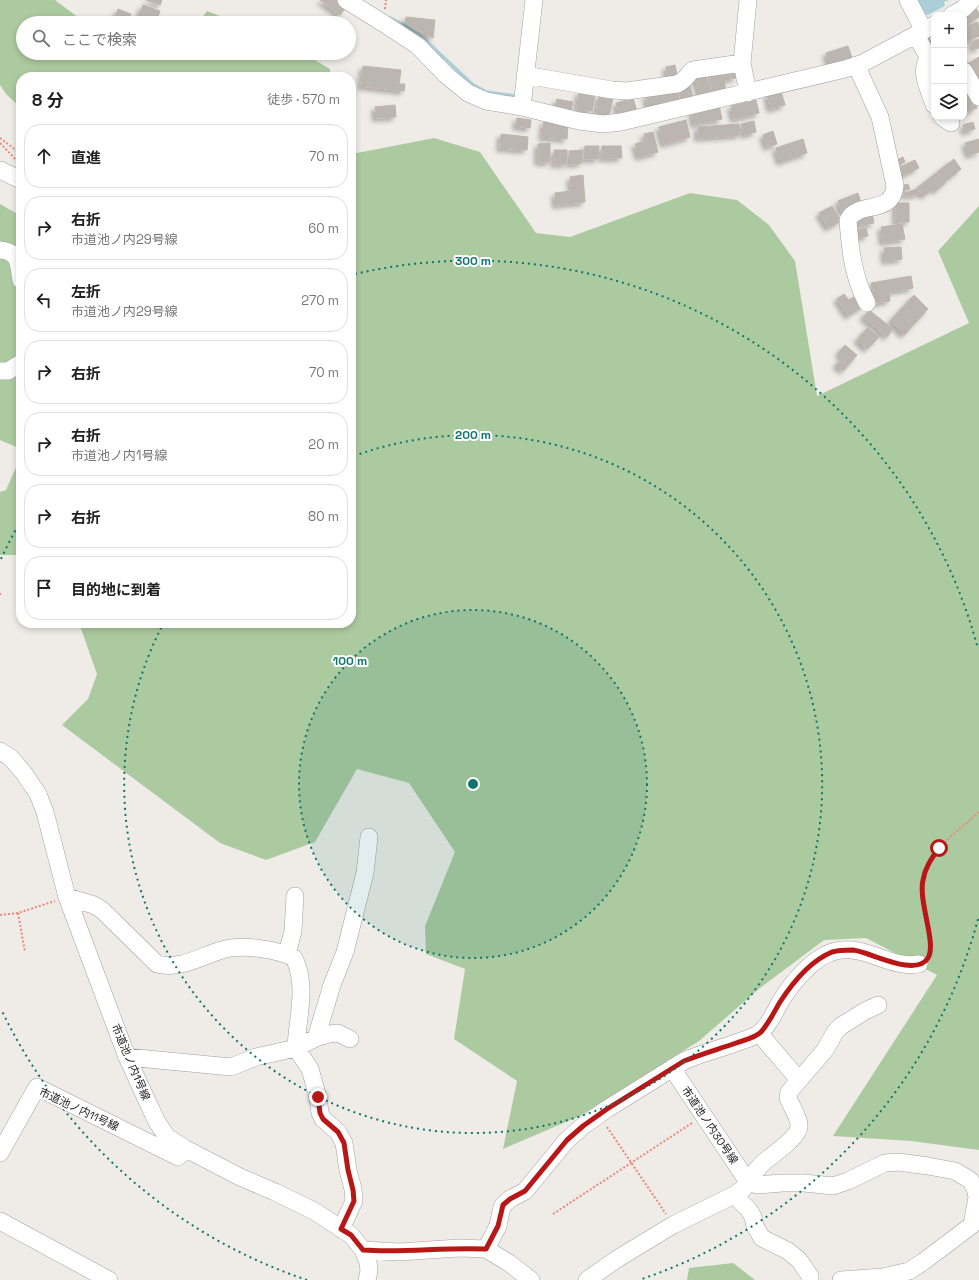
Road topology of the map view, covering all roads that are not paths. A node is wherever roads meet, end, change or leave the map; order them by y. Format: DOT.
graph roads {
  1 [pos="346,0"];
  2 [pos="534,0"];
  3 [pos="748,0"];
  4 [pos="908,0"];
  5 [pos="972,0"];
  6 [pos="975,0"];
  7 [pos="979,6"];
  8 [pos="958,12"];
  9 [pos="924,31"];
  10 [pos="931,57"];
  11 [pos="742,63"];
  12 [pos="856,65"];
  13 [pos="525,75"];
  14 [pos="967,76"];
  15 [pos="748,93"];
  16 [pos="931,96"];
  17 [pos="979,97"];
  18 [pos="522,107"];
  19 [pos="0,170"];
  20 [pos="16,178"];
  21 [pos="0,250"];
  22 [pos="16,257"];
  23 [pos="867,303"];
  24 [pos="16,366"];
  25 [pos="0,372"];
  26 [pos="0,751"];
  27 [pos="369,836"];
  28 [pos="295,896"];
  29 [pos="67,897"];
  30 [pos="288,955"];
  31 [pos="919,964"];
  32 [pos="878,1005"];
  33 [pos="760,1033"];
  34 [pos="316,1038"];
  35 [pos="350,1039"];
  36 [pos="296,1048"];
  37 [pos="127,1057"];
  38 [pos="672,1068"];
  39 [pos="800,1080"];
  40 [pos="186,1149"];
  41 [pos="0,1153"];
  42 [pos="748,1182"];
  43 [pos="734,1195"];
  44 [pos="0,1221"];
  45 [pos="341,1229"];
  46 [pos="975,1232"];
  47 [pos="486,1249"];
  48 [pos="363,1250"];
  49 [pos="110,1280"];
  50 [pos="367,1280"];
  51 [pos="531,1280"];
  52 [pos="587,1280"];
  53 [pos="810,1280"];
  54 [pos="841,1280"];
  1 -- 18 [label="street"];
  2 -- 13 [label="street"];
  3 -- 11 [label="street"];
  4 -- 9 [label="street"];
  5 -- 8 [label="street"];
  6 -- 7 [label="street"];
  9 -- 10 [label="street"];
  9 -- 12 [label="street"];
  10 -- 16 [label="street"];
  11 -- 13 [label="street"];
  11 -- 15 [label="street"];
  12 -- 15 [label="street"];
  12 -- 23 [label="street"];
  13 -- 18 [label="street"];
  14 -- 17 [label="street"];
  15 -- 18 [label="street"];
  19 -- 20 [label="street"];
  21 -- 22 [label="street"];
  24 -- 25 [label="street"];
  26 -- 29 [label="street, 市道池ノ内1号線"];
  27 -- 34 [label="street"];
  28 -- 30 [label="street"];
  29 -- 30 [label="street"];
  29 -- 37 [label="street, 市道池ノ内1号線"];
  30 -- 36 [label="street"];
  31 -- 33 [label="street"];
  32 -- 39 [label="street"];
  33 -- 38 [label="street"];
  33 -- 39 [label="street"];
  34 -- 35 [label="street"];
  34 -- 36 [label="street"];
  36 -- 37 [label="street"];
  36 -- 45 [label="street"];
  37 -- 40 [label="street, 市道池ノ内1号線"];
  38 -- 42 [label="street, 市道池ノ内30号線"];
  38 -- 47 [label="street"];
  39 -- 42 [label="street"];
  40 -- 41 [label="street, 市道池ノ内11号線"];
  40 -- 45 [label="street, 市道池ノ内1号線"];
  42 -- 43 [label="street"];
  42 -- 46 [label="street"];
  43 -- 52 [label="street"];
  43 -- 53 [label="street"];
  44 -- 49 [label="street"];
  45 -- 48 [label="street, 市道池ノ内1号線"];
  46 -- 54 [label="street"];
  47 -- 48 [label="street"];
  47 -- 51 [label="street"];
  48 -- 50 [label="street, 市道池ノ内1号線"];
}
